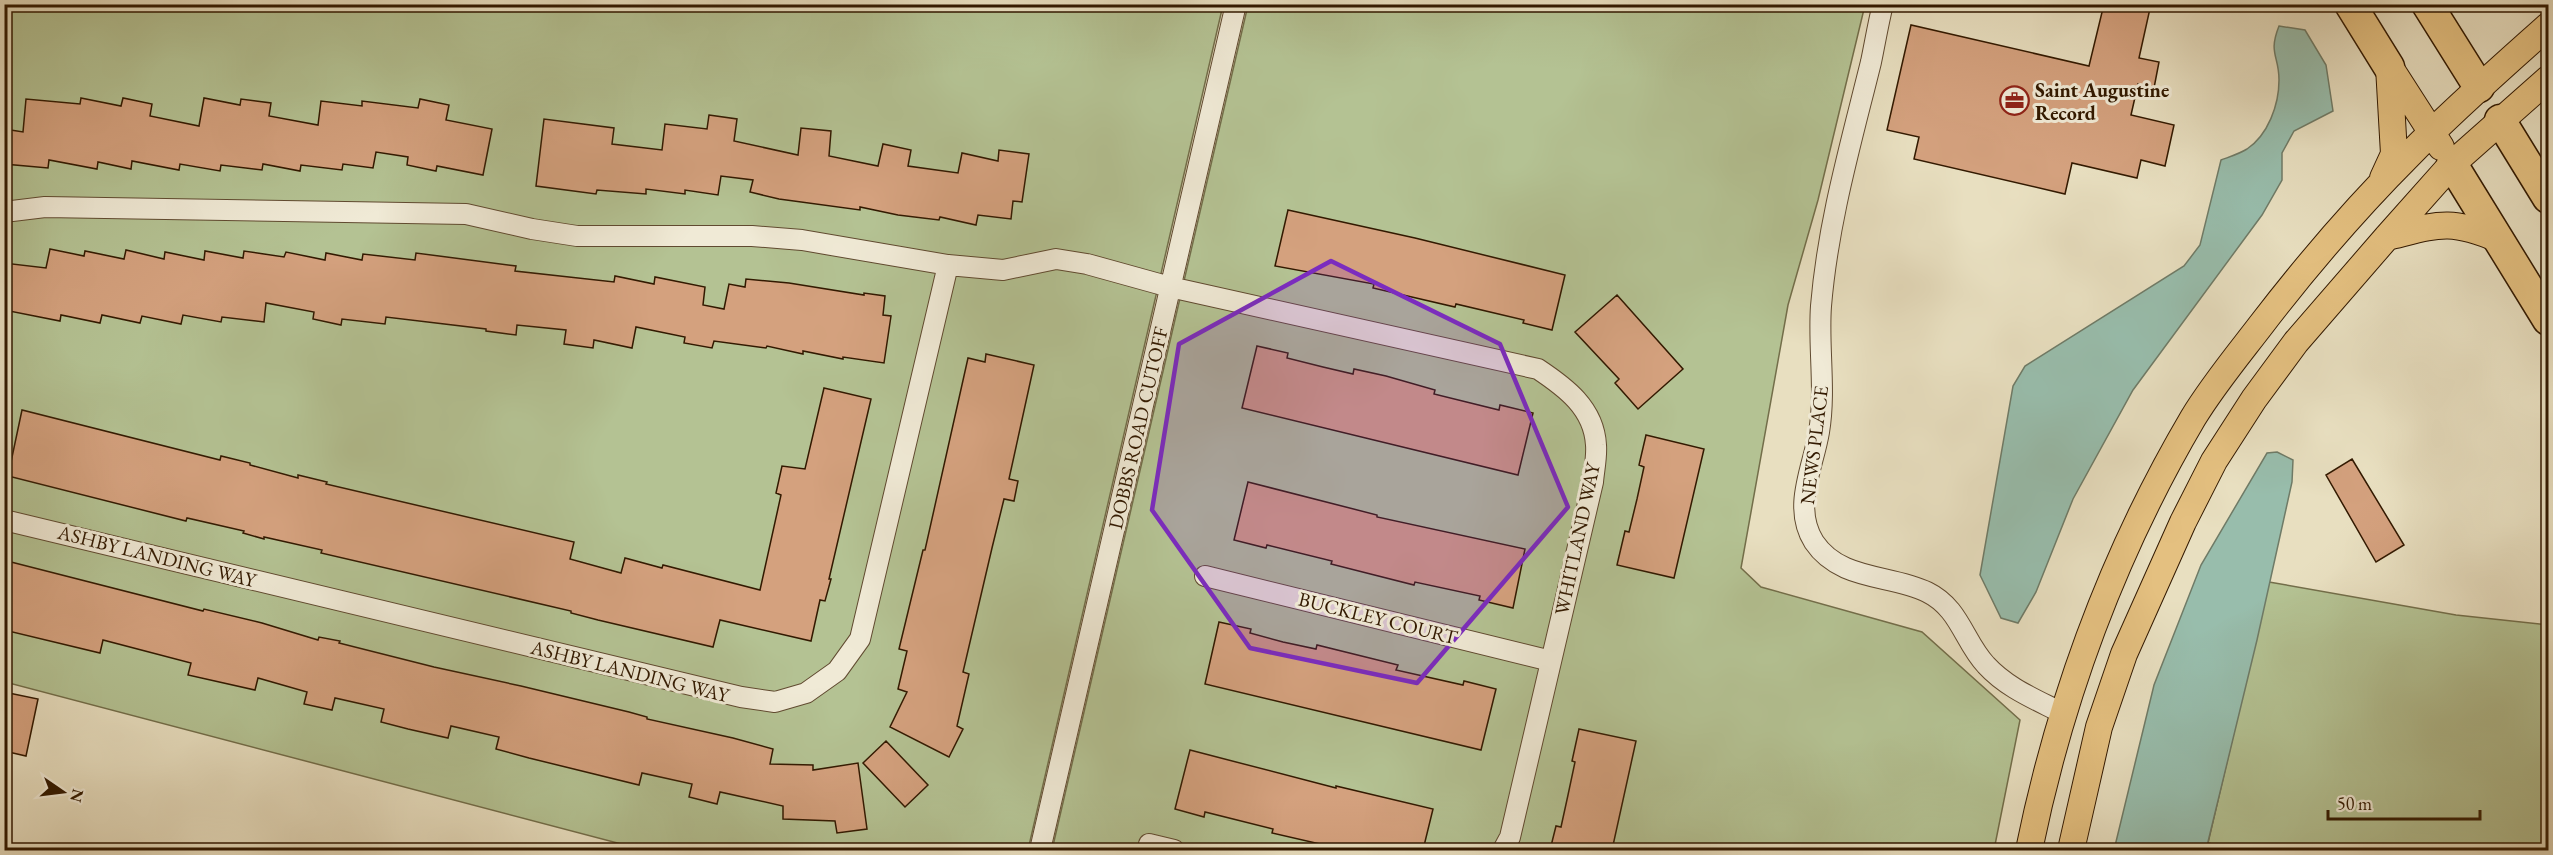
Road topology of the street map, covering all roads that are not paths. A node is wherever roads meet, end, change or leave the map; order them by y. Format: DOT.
graph roads {
  1 [pos="1236,4"];
  2 [pos="1882,4"];
  3 [pos="2350,4"];
  4 [pos="2427,4"];
  5 [pos="2548,26"];
  6 [pos="2389,66"];
  7 [pos="2548,79"];
  8 [pos="2479,87"];
  9 [pos="2500,120"];
  10 [pos="2432,133"];
  11 [pos="2452,164"];
  12 [pos="2380,184"];
  13 [pos="2548,198"];
  14 [pos="4,212"];
  15 [pos="2387,237"];
  16 [pos="2498,239"];
  17 [pos="948,265"];
  18 [pos="1170,287"];
  19 [pos="2548,320"];
  20 [pos="4,520"];
  21 [pos="1205,576"];
  22 [pos="1551,661"];
  23 [pos="2062,713"];
  24 [pos="1149,844"];
  25 [pos="1040,850"];
  26 [pos="1174,850"];
  27 [pos="1503,850"];
  28 [pos="2029,850"];
  29 [pos="2055,850"];
  30 [pos="2071,850"];
  1 -- 18 [label="street, DOBBS ROAD CUTOFF"];
  2 -- 23 [label="street, NEWS PLACE"];
  3 -- 6 [label="highway"];
  4 -- 8 [label="highway"];
  5 -- 8 [label="main road"];
  6 -- 10 [label="main road"];
  6 -- 12 [label="main road"];
  7 -- 9 [label="main road"];
  8 -- 9 [label="main road"];
  8 -- 10 [label="main road"];
  9 -- 11 [label="main road"];
  9 -- 13 [label="highway"];
  10 -- 11 [label="main road"];
  10 -- 12 [label="main road"];
  11 -- 15 [label="main road"];
  11 -- 16 [label="highway"];
  12 -- 23 [label="main road"];
  14 -- 17 [label="street"];
  15 -- 16 [label="main road"];
  15 -- 30 [label="main road"];
  16 -- 19 [label="highway"];
  17 -- 18 [label="street"];
  17 -- 20 [label="street, ASHBY LANDING WAY"];
  18 -- 22 [label="street, WHITLAND WAY"];
  18 -- 25 [label="street, DOBBS ROAD CUTOFF"];
  21 -- 22 [label="street, BUCKLEY COURT"];
  22 -- 27 [label="street, WHITLAND WAY"];
  23 -- 28 [label="main road"];
  23 -- 29 [label="main road"];
  24 -- 26 [label="street"];
}
